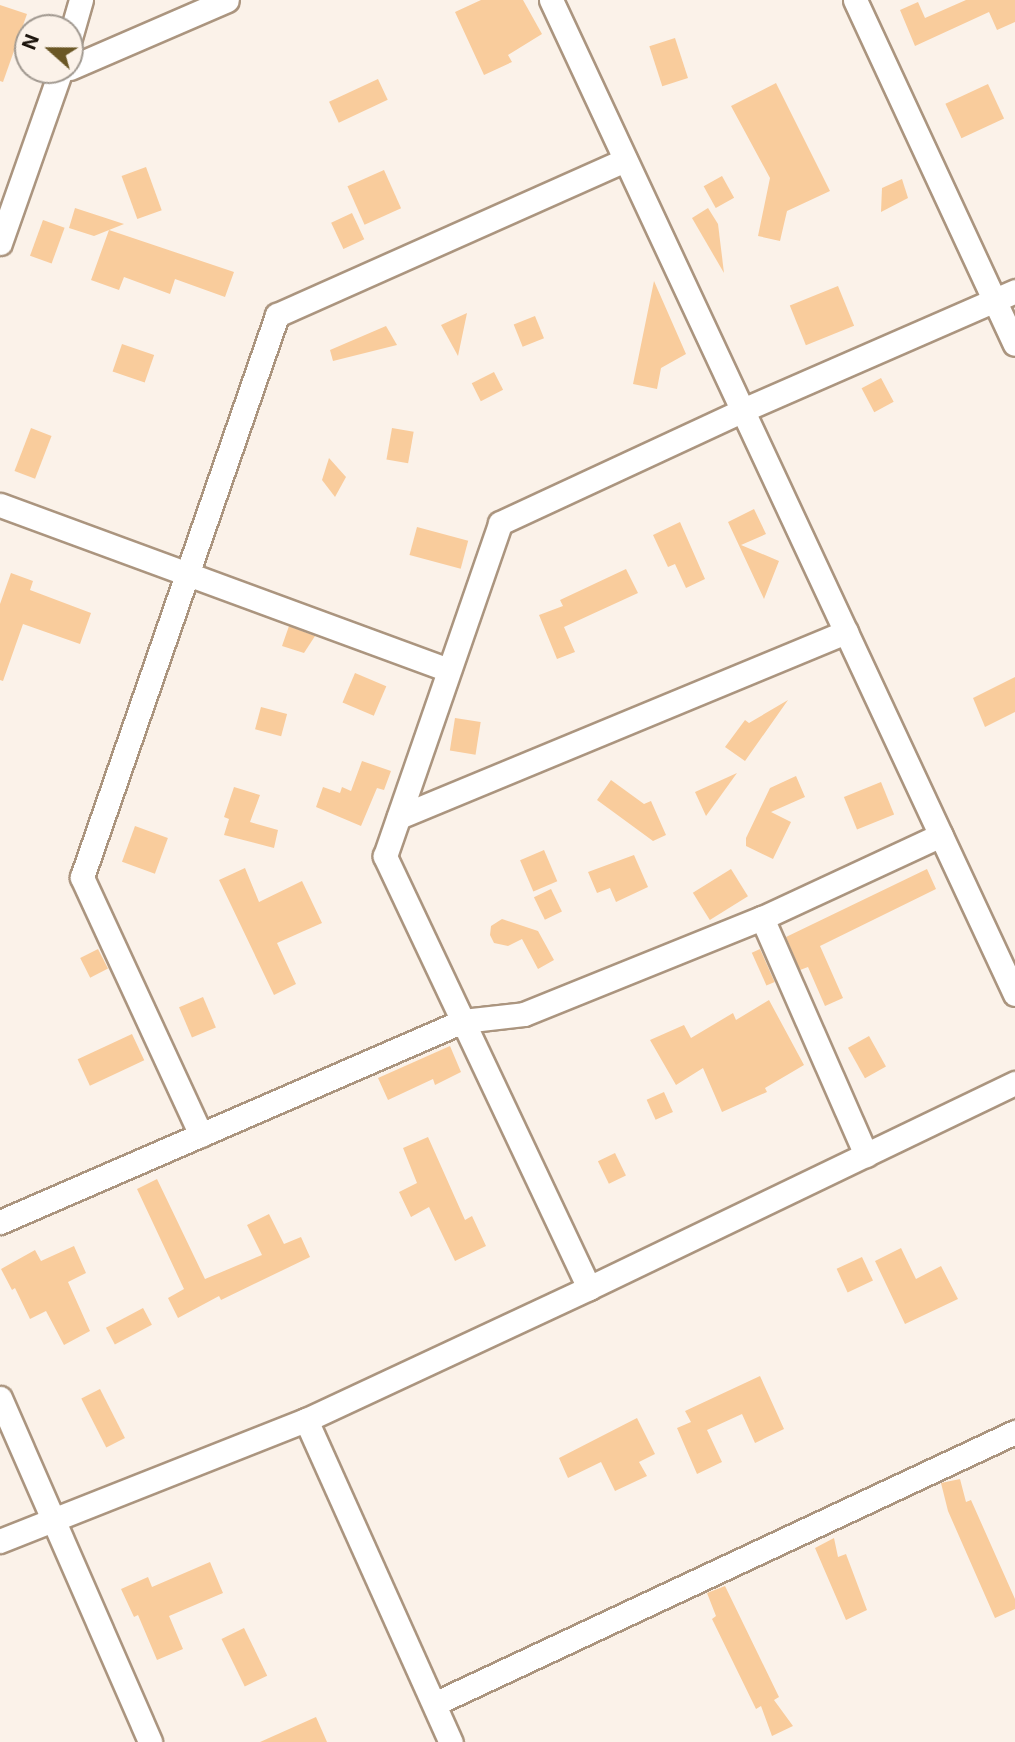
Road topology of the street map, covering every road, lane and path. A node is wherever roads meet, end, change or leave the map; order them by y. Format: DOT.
graph roads {
  1 [pos="227,0"];
  2 [pos="551,0"];
  3 [pos="855,0"];
  4 [pos="84,61"];
  5 [pos="59,84"];
  6 [pos="625,160"];
  7 [pos="0,243"];
  8 [pos="1005,296"];
  9 [pos="1015,344"];
  10 [pos="743,410"];
  11 [pos="0,505"];
  12 [pos="187,574"];
  13 [pos="846,632"];
  14 [pos="449,670"];
  15 [pos="399,817"];
  16 [pos="941,835"];
  17 [pos="762,918"];
  18 [pos="1015,994"];
  19 [pos="463,1021"];
  20 [pos="1015,1083"];
  21 [pos="201,1135"];
  22 [pos="866,1155"];
  23 [pos="0,1222"];
  24 [pos="589,1289"];
  25 [pos="0,1398"];
  26 [pos="306,1420"];
  27 [pos="1015,1432"];
  28 [pos="54,1518"];
  29 [pos="0,1541"];
  30 [pos="434,1704"];
  31 [pos="150,1742"];
  32 [pos="451,1742"];
  1 -- 4 [label="street"];
  2 -- 6 [label="street"];
  3 -- 8 [label="street"];
  5 -- 7 [label="street"];
  6 -- 10 [label="street"];
  6 -- 12 [label="street"];
  8 -- 9 [label="street"];
  8 -- 10 [label="street"];
  10 -- 13 [label="street"];
  10 -- 14 [label="street"];
  11 -- 12 [label="street"];
  12 -- 14 [label="street"];
  12 -- 21 [label="street"];
  13 -- 15 [label="street"];
  13 -- 16 [label="street"];
  14 -- 15 [label="street"];
  15 -- 19 [label="street"];
  16 -- 17 [label="street"];
  16 -- 18 [label="street"];
  17 -- 19 [label="street"];
  17 -- 22 [label="street"];
  19 -- 21 [label="street"];
  19 -- 24 [label="street"];
  20 -- 22 [label="street"];
  21 -- 23 [label="street"];
  22 -- 24 [label="street"];
  24 -- 26 [label="street"];
  25 -- 28 [label="street"];
  26 -- 28 [label="street"];
  26 -- 30 [label="street"];
  27 -- 30 [label="street"];
  28 -- 29 [label="street"];
  28 -- 31 [label="street"];
  30 -- 32 [label="street"];
}
